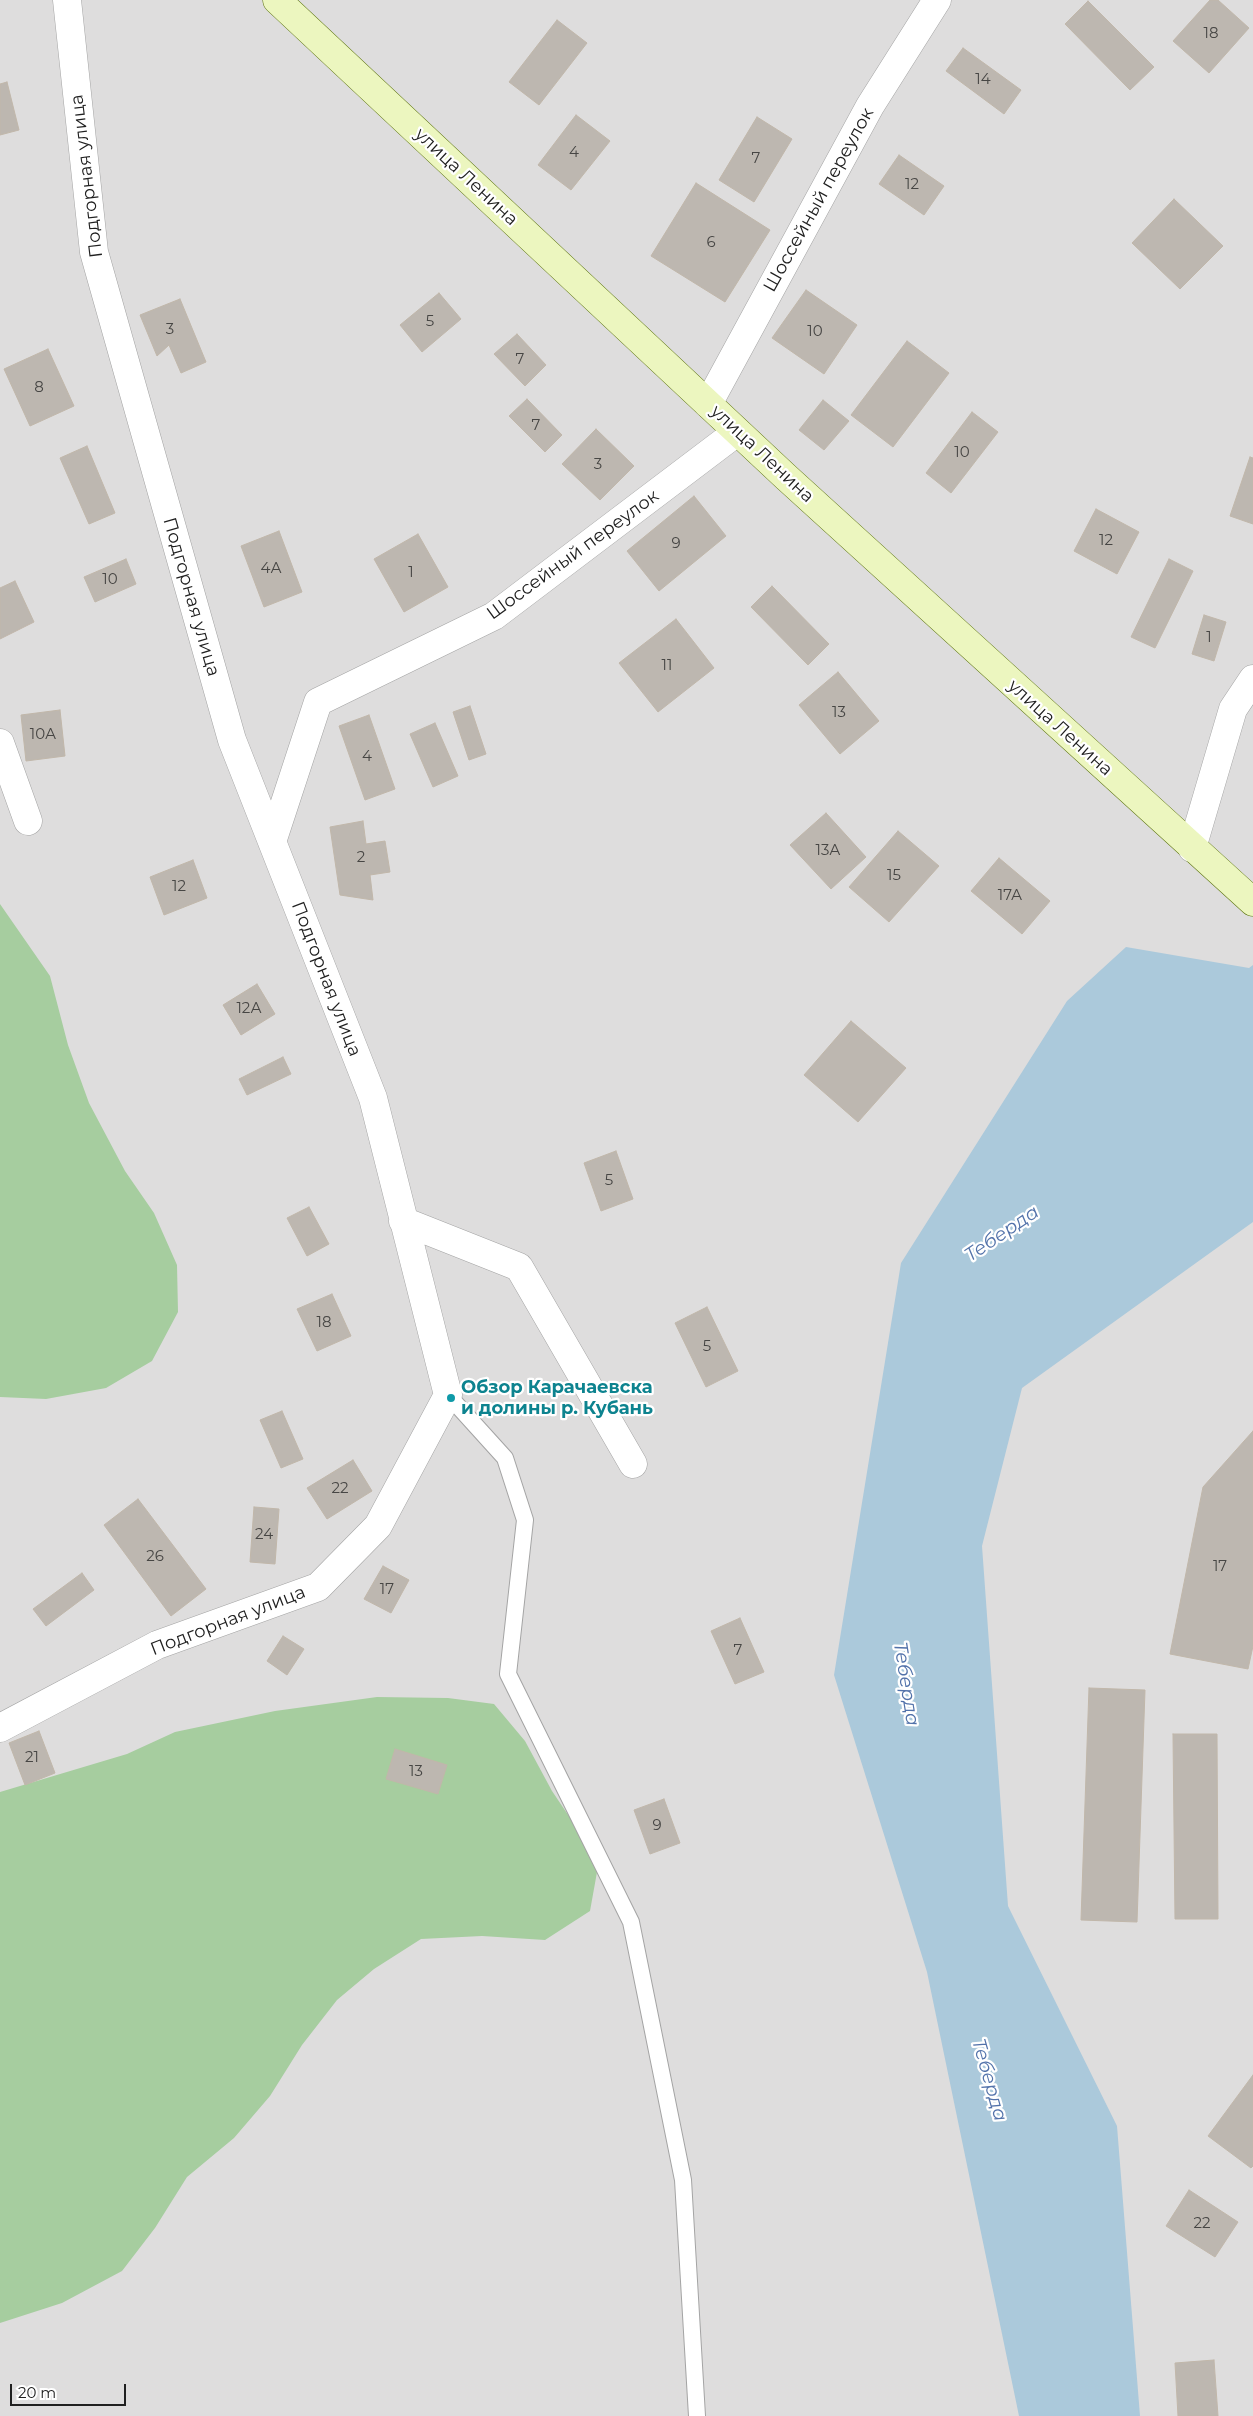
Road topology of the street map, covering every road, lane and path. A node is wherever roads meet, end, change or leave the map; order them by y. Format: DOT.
graph roads {
  1 [pos="67,0"];
  2 [pos="277,0"];
  3 [pos="937,0"];
  4 [pos="708,404"];
  5 [pos="738,432"];
  6 [pos="1253,679"];
  7 [pos="0,742"];
  8 [pos="28,821"];
  9 [pos="272,842"];
  10 [pos="1192,848"];
  11 [pos="1247,897"];
  12 [pos="404,1221"];
  13 [pos="448,1395"];
  14 [pos="633,1464"];
  15 [pos="0,1728"];
  16 [pos="697,2416"];
  1 -- 9 [label="street, Подгорная улица"];
  2 -- 4 [label="main road, улица Ленина"];
  3 -- 4 [label="street, Шоссейный переулок"];
  4 -- 5 [label="main road, улица Ленина"];
  5 -- 9 [label="street, Шоссейный переулок"];
  5 -- 10 [label="main road, улица Ленина"];
  6 -- 10 [label="street"];
  7 -- 8 [label="street"];
  9 -- 12 [label="street, Подгорная улица"];
  10 -- 11 [label="main road, улица Ленина"];
  12 -- 13 [label="street, Подгорная улица"];
  12 -- 14 [label="street"];
  13 -- 15 [label="street, Подгорная улица"];
  13 -- 16 [label="lane"];
}
